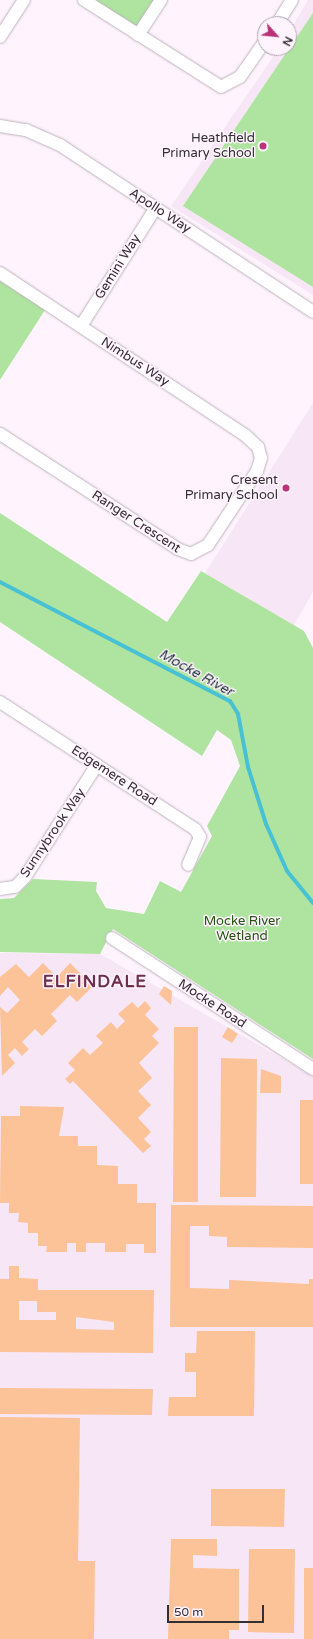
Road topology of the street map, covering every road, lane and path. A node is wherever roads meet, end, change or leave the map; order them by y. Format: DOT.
graph roads {
  1 [pos="24,0"];
  2 [pos="84,0"];
  3 [pos="161,0"];
  4 [pos="292,0"];
  5 [pos="281,16"];
  6 [pos="138,35"];
  7 [pos="0,37"];
  8 [pos="257,53"];
  9 [pos="0,126"];
  10 [pos="155,208"];
  11 [pos="0,273"];
  12 [pos="313,312"];
  13 [pos="81,326"];
  14 [pos="0,434"];
  15 [pos="261,458"];
  16 [pos="0,702"];
  17 [pos="97,765"];
  18 [pos="188,865"];
  19 [pos="0,889"];
  20 [pos="112,938"];
  21 [pos="313,1068"];
  1 -- 7 [label="street"];
  2 -- 6 [label="street"];
  3 -- 6 [label="street"];
  4 -- 5 [label="street"];
  6 -- 8 [label="street"];
  9 -- 10 [label="street, Apollo Way"];
  10 -- 12 [label="street, Apollo Way"];
  10 -- 13 [label="street, Gemini Way"];
  11 -- 13 [label="street, Nimbus Way"];
  13 -- 15 [label="street, Nimbus Way"];
  14 -- 15 [label="street, Ranger Crescent"];
  16 -- 17 [label="street, Edgemere Road"];
  17 -- 18 [label="street, Edgemere Road"];
  17 -- 19 [label="street, Sunnybrook Way"];
  20 -- 21 [label="street, Mocke Road"];
}
